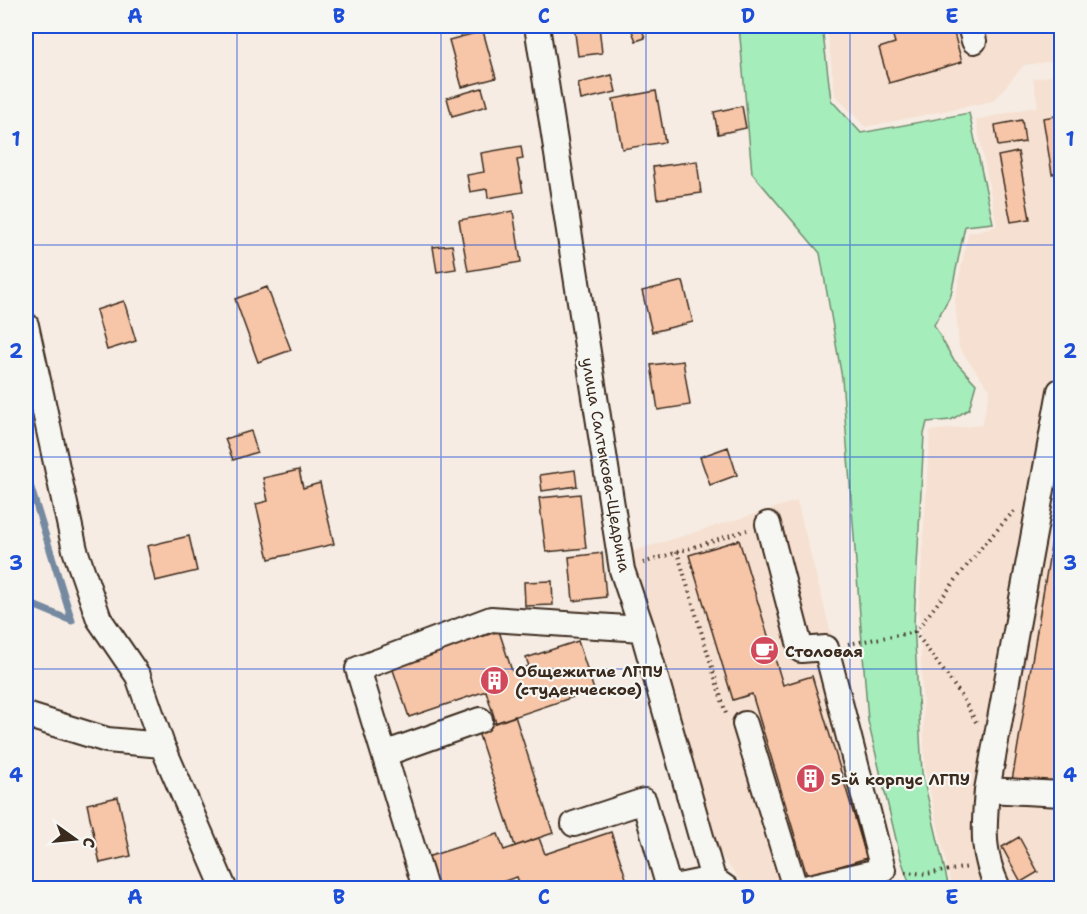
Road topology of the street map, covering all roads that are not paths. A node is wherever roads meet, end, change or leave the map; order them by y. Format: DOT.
graph roads {
  1 [pos="537,26"];
  2 [pos="26,325"];
  3 [pos="1060,391"];
  4 [pos="768,524"];
  5 [pos="642,629"];
  6 [pos="26,715"];
  7 [pos="480,720"];
  8 [pos="746,724"];
  9 [pos="162,745"];
  10 [pos="384,754"];
  11 [pos="987,790"];
  12 [pos="1062,794"];
  13 [pos="574,824"];
  14 [pos="720,884"];
  15 [pos="224,888"];
  16 [pos="426,888"];
  17 [pos="669,888"];
  18 [pos="795,888"];
  19 [pos="806,888"];
  20 [pos="998,888"];
  1 -- 5 [label="street, улица Салтыкова-Щедрина"];
  2 -- 9 [label="street"];
  3 -- 11 [label="street"];
  4 -- 19 [label="street"];
  5 -- 10 [label="street"];
  5 -- 14 [label="street, улица Салтыкова-Щедрина"];
  6 -- 9 [label="street"];
  7 -- 10 [label="street"];
  8 -- 18 [label="street"];
  9 -- 15 [label="street"];
  10 -- 16 [label="street"];
  11 -- 12 [label="street"];
  11 -- 20 [label="street"];
  13 -- 17 [label="street"];
  14 -- 17 [label="street"];
}
